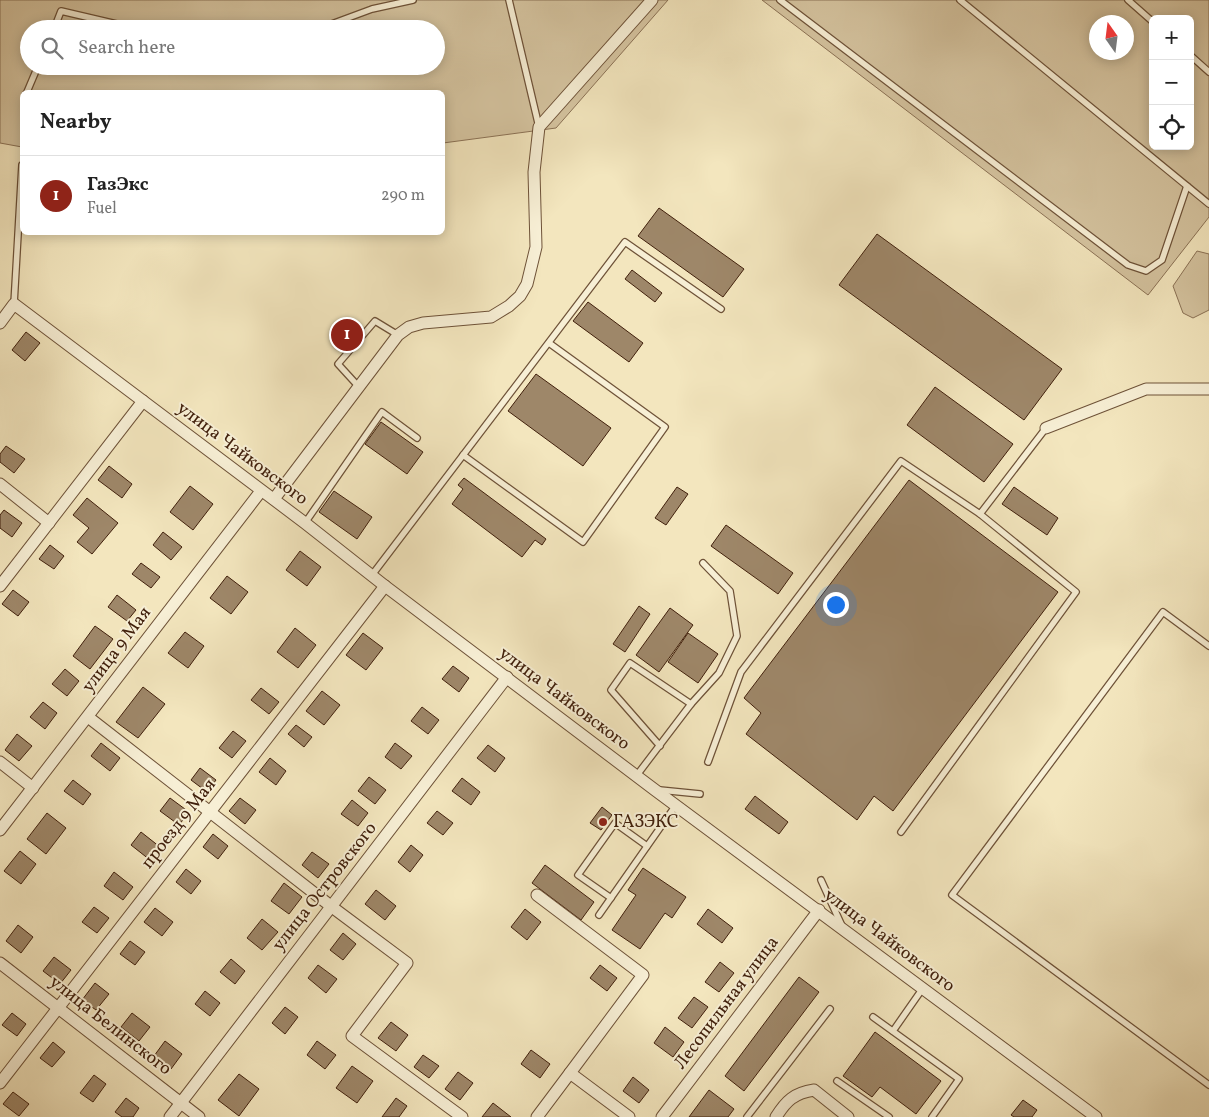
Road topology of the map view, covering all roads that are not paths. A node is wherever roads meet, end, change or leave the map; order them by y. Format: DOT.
graph roads {
  1 [pos="413,0"];
  2 [pos="509,0"];
  3 [pos="652,0"];
  4 [pos="780,0"];
  5 [pos="960,0"];
  6 [pos="1128,0"];
  7 [pos="1149,18"];
  8 [pos="58,20"];
  9 [pos="100,20"];
  10 [pos="342,20"];
  11 [pos="1194,59"];
  12 [pos="1209,72"];
  13 [pos="34,75"];
  14 [pos="28,90"];
  15 [pos="539,127"];
  16 [pos="1187,186"];
  17 [pos="20,200"];
  18 [pos="1209,204"];
  19 [pos="14,304"];
  20 [pos="720,309"];
  21 [pos="0,323"];
  22 [pos="398,335"];
  23 [pos="548,343"];
  24 [pos="359,387"];
  25 [pos="1209,389"];
  26 [pos="143,402"];
  27 [pos="1046,428"];
  28 [pos="416,438"];
  29 [pos="463,455"];
  30 [pos="0,484"];
  31 [pos="261,491"];
  32 [pos="274,499"];
  33 [pos="980,514"];
  34 [pos="49,522"];
  35 [pos="305,523"];
  36 [pos="703,563"];
  37 [pos="372,575"];
  38 [pos="0,586"];
  39 [pos="385,586"];
  40 [pos="1209,646"];
  41 [pos="507,677"];
  42 [pos="691,704"];
  43 [pos="88,717"];
  44 [pos="660,746"];
  45 [pos="0,762"];
  46 [pos="708,762"];
  47 [pos="637,776"];
  48 [pos="33,788"];
  49 [pos="655,790"];
  50 [pos="700,794"];
  51 [pos="676,805"];
  52 [pos="211,811"];
  53 [pos="0,830"];
  54 [pos="901,832"];
  55 [pos="647,846"];
  56 [pos="821,880"];
  57 [pos="536,895"];
  58 [pos="611,898"];
  59 [pos="332,907"];
  60 [pos="819,910"];
  61 [pos="599,915"];
  62 [pos="844,930"];
  63 [pos="0,963"];
  64 [pos="923,988"];
  65 [pos="58,1008"];
  66 [pos="830,1009"];
  67 [pos="873,1017"];
  68 [pos="893,1031"];
  69 [pos="570,1073"];
  70 [pos="837,1081"];
  71 [pos="0,1083"];
  72 [pos="1209,1085"];
  73 [pos="181,1103"];
  74 [pos="170,1117"];
  75 [pos="199,1117"];
  76 [pos="462,1117"];
  77 [pos="537,1117"];
  78 [pos="629,1117"];
  79 [pos="662,1117"];
  80 [pos="748,1117"];
  81 [pos="776,1117"];
  82 [pos="848,1117"];
  83 [pos="889,1117"];
  84 [pos="932,1117"];
  85 [pos="1096,1117"];
  1 -- 10 [label="lane"];
  2 -- 15 [label="lane"];
  3 -- 15 [label="street"];
  4 -- 16 [label="lane"];
  5 -- 16 [label="lane"];
  6 -- 7 [label="lane"];
  8 -- 9 [label="lane"];
  11 -- 12 [label="lane"];
  13 -- 14 [label="lane"];
  15 -- 22 [label="street"];
  16 -- 18 [label="lane"];
  17 -- 19 [label="lane"];
  19 -- 21 [label="street"];
  19 -- 26 [label="street, улица Чайковского"];
  20 -- 23 [label="lane"];
  22 -- 24 [label="street"];
  22 -- 24 [label="lane"];
  23 -- 29 [label="lane"];
  23 -- 29 [label="lane"];
  24 -- 32 [label="street"];
  25 -- 27 [label="street"];
  26 -- 31 [label="street, улица Чайковского"];
  26 -- 34 [label="street"];
  27 -- 33 [label="lane"];
  28 -- 35 [label="lane"];
  29 -- 37 [label="lane"];
  30 -- 34 [label="street"];
  31 -- 32 [label="street, улица Чайковского"];
  31 -- 43 [label="street, улица 9 Мая"];
  32 -- 35 [label="street, улица Чайковского"];
  33 -- 46 [label="lane"];
  33 -- 54 [label="lane"];
  34 -- 38 [label="street"];
  35 -- 37 [label="street, улица Чайковского"];
  36 -- 42 [label="lane"];
  37 -- 39 [label="street, улица Чайковского"];
  39 -- 41 [label="street, улица Чайковского"];
  39 -- 52 [label="street, проезд 9 Мая"];
  40 -- 72 [label="lane"];
  41 -- 47 [label="street, улица Чайковского"];
  41 -- 59 [label="street, улица Островского"];
  42 -- 44 [label="lane"];
  42 -- 44 [label="lane"];
  43 -- 48 [label="street, улица 9 Мая"];
  43 -- 52 [label="street"];
  44 -- 47 [label="lane"];
  45 -- 48 [label="street"];
  47 -- 49 [label="street, улица Чайковского"];
  48 -- 53 [label="street, улица 9 Мая"];
  49 -- 50 [label="lane"];
  49 -- 51 [label="street, улица Чайковского"];
  51 -- 55 [label="lane"];
  51 -- 60 [label="street, улица Чайковского"];
  52 -- 59 [label="street"];
  52 -- 65 [label="street, проезд 9 Мая"];
  55 -- 58 [label="lane"];
  55 -- 58 [label="lane"];
  56 -- 62 [label="lane"];
  57 -- 69 [label="street"];
  58 -- 61 [label="lane"];
  59 -- 73 [label="street, улица Островского"];
  59 -- 76 [label="street"];
  60 -- 62 [label="street, улица Чайковского"];
  60 -- 79 [label="street, Лесопильная улица"];
  62 -- 64 [label="street, улица Чайковского"];
  63 -- 65 [label="street, улица Белинского"];
  64 -- 68 [label="lane"];
  64 -- 85 [label="street, улица Чайковского"];
  65 -- 71 [label="street, проезд 9 Мая"];
  65 -- 73 [label="street, улица Белинского"];
  66 -- 80 [label="lane"];
  67 -- 68 [label="lane"];
  68 -- 84 [label="lane"];
  69 -- 77 [label="street"];
  69 -- 78 [label="street"];
  70 -- 83 [label="lane"];
  73 -- 74 [label="street, улица Островского"];
  73 -- 75 [label="street, улица Белинского"];
  81 -- 82 [label="street"];
}
